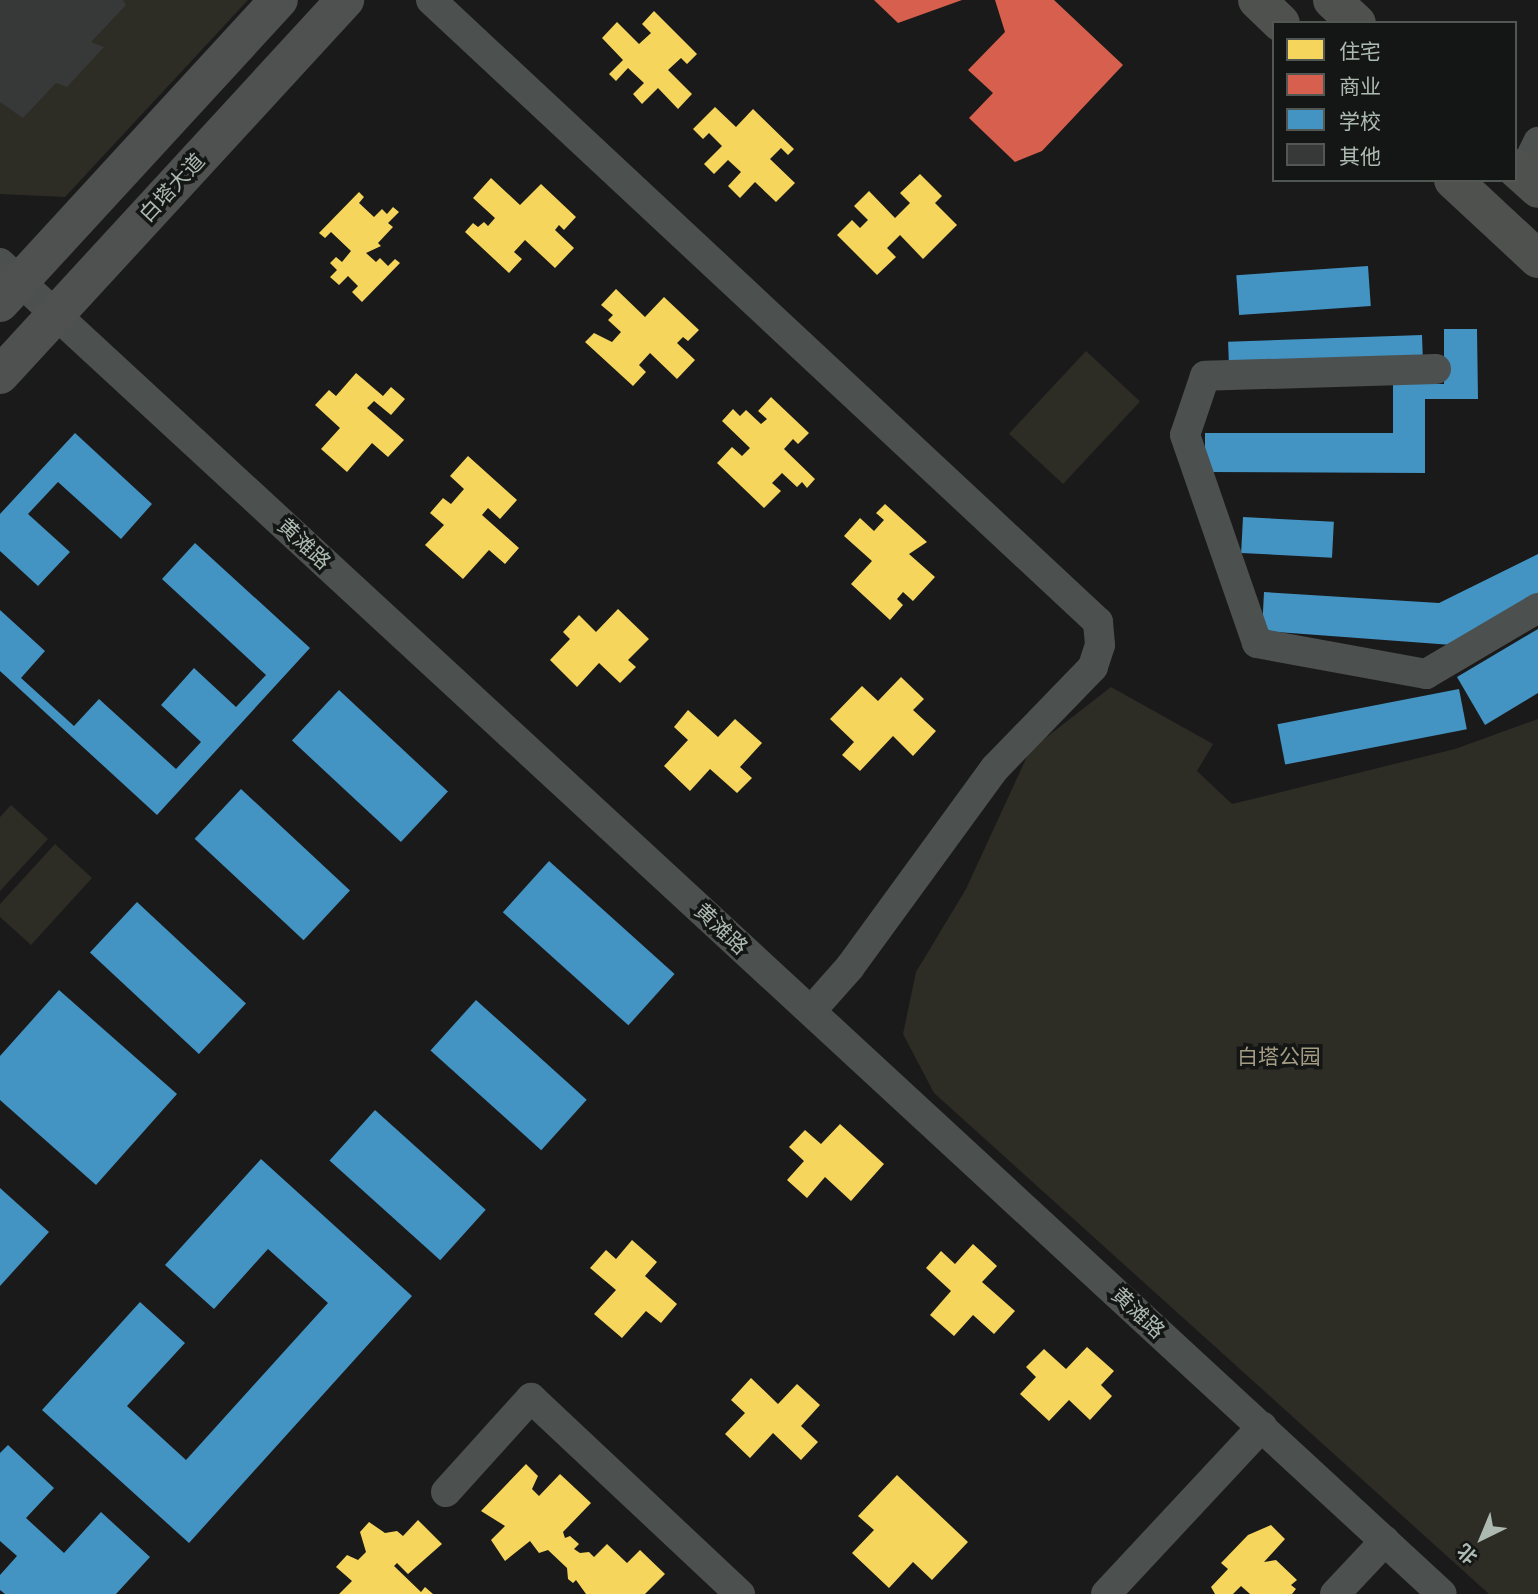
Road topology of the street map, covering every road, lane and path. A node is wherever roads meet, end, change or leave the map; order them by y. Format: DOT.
graph roads {
  1 [pos="279,0"];
  2 [pos="345,0"];
  3 [pos="431,0"];
  4 [pos="1257,0"];
  5 [pos="1332,0"];
  6 [pos="1279,21"];
  7 [pos="1355,21"];
  8 [pos="1455,182"];
  9 [pos="1538,258"];
  10 [pos="7,283"];
  11 [pos="56,315"];
  12 [pos="1436,369"];
  13 [pos="0,375"];
  14 [pos="1538,608"];
  15 [pos="811,1012"];
  16 [pos="1262,1427"];
  17 [pos="446,1492"];
  18 [pos="1385,1541"];
  19 [pos="740,1594"];
  20 [pos="1106,1594"];
  21 [pos="1335,1594"];
  22 [pos="1442,1594"];
  1 -- 10 [label="main road"];
  2 -- 11 [label="main road, 白塔大道"];
  3 -- 15 [label="street"];
  4 -- 6 [label="highway"];
  5 -- 7 [label="highway"];
  8 -- 9 [label="highway"];
  10 -- 11 [label="street, 黄滩路"];
  11 -- 13 [label="main road, 白塔大道"];
  11 -- 15 [label="street, 黄滩路"];
  12 -- 14 [label="street"];
  15 -- 16 [label="street, 黄滩路"];
  16 -- 18 [label="street, 黄滩路"];
  16 -- 20 [label="street"];
  17 -- 19 [label="street"];
  18 -- 21 [label="street"];
  18 -- 22 [label="street, 黄滩路"];
}
